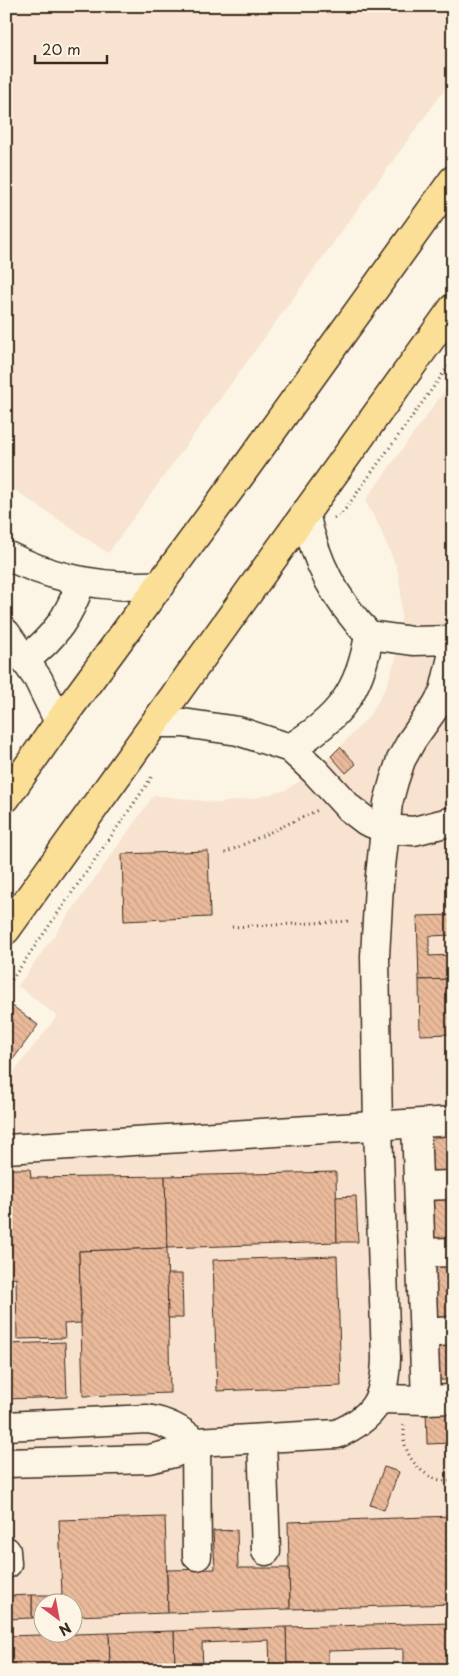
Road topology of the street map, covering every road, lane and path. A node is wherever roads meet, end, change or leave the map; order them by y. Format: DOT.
graph roads {
  1 [pos="453,180"];
  2 [pos="453,308"];
  3 [pos="305,513"];
  4 [pos="6,554"];
  5 [pos="81,582"];
  6 [pos="161,585"];
  7 [pos="6,633"];
  8 [pos="368,636"];
  9 [pos="452,640"];
  10 [pos="26,659"];
  11 [pos="59,722"];
  12 [pos="155,723"];
  13 [pos="290,748"];
  14 [pos="132,755"];
  15 [pos="6,798"];
  16 [pos="341,800"];
  17 [pos="453,821"];
  18 [pos="386,828"];
  19 [pos="225,853"];
  20 [pos="377,920"];
  21 [pos="232,927"];
  22 [pos="6,930"];
  23 [pos="6,988"];
  24 [pos="453,1121"];
  25 [pos="416,1124"];
  26 [pos="378,1127"];
  27 [pos="6,1149"];
  28 [pos="453,1185"];
  29 [pos="418,1186"];
  30 [pos="453,1252"];
  31 [pos="421,1253"];
  32 [pos="453,1331"];
  33 [pos="424,1332"];
  34 [pos="403,1399"];
  35 [pos="453,1399"];
  36 [pos="6,1426"];
  37 [pos="262,1439"];
  38 [pos="196,1442"];
  39 [pos="6,1463"];
  40 [pos="453,1481"];
  41 [pos="6,1551"];
  42 [pos="266,1551"];
  43 [pos="197,1556"];
  44 [pos="7,1564"];
  1 -- 6 [label="main road"];
  2 -- 3 [label="main road"];
  3 -- 8 [label="street"];
  3 -- 12 [label="main road"];
  4 -- 5 [label="street"];
  5 -- 6 [label="street"];
  5 -- 10 [label="street"];
  6 -- 11 [label="main road"];
  7 -- 10 [label="street"];
  8 -- 9 [label="street"];
  8 -- 13 [label="street"];
  9 -- 18 [label="street"];
  10 -- 11 [label="street"];
  11 -- 15 [label="main road"];
  12 -- 13 [label="street"];
  12 -- 14 [label="main road"];
  13 -- 16 [label="street"];
  14 -- 22 [label="main road"];
  14 -- 23 [label="path"];
  16 -- 18 [label="street"];
  16 -- 19 [label="path"];
  17 -- 18 [label="street"];
  18 -- 20 [label="street"];
  20 -- 21 [label="path"];
  20 -- 26 [label="street"];
  24 -- 25 [label="street"];
  25 -- 26 [label="street"];
  25 -- 29 [label="street"];
  26 -- 27 [label="street"];
  26 -- 34 [label="street"];
  28 -- 29 [label="street"];
  29 -- 31 [label="street"];
  30 -- 31 [label="street"];
  31 -- 33 [label="street"];
  32 -- 33 [label="street"];
  33 -- 34 [label="street"];
  34 -- 35 [label="street"];
  34 -- 37 [label="street"];
  34 -- 40 [label="path"];
  36 -- 38 [label="street"];
  37 -- 38 [label="street"];
  37 -- 42 [label="street"];
  38 -- 39 [label="street"];
  38 -- 43 [label="street"];
  41 -- 44 [label="street"];
}
